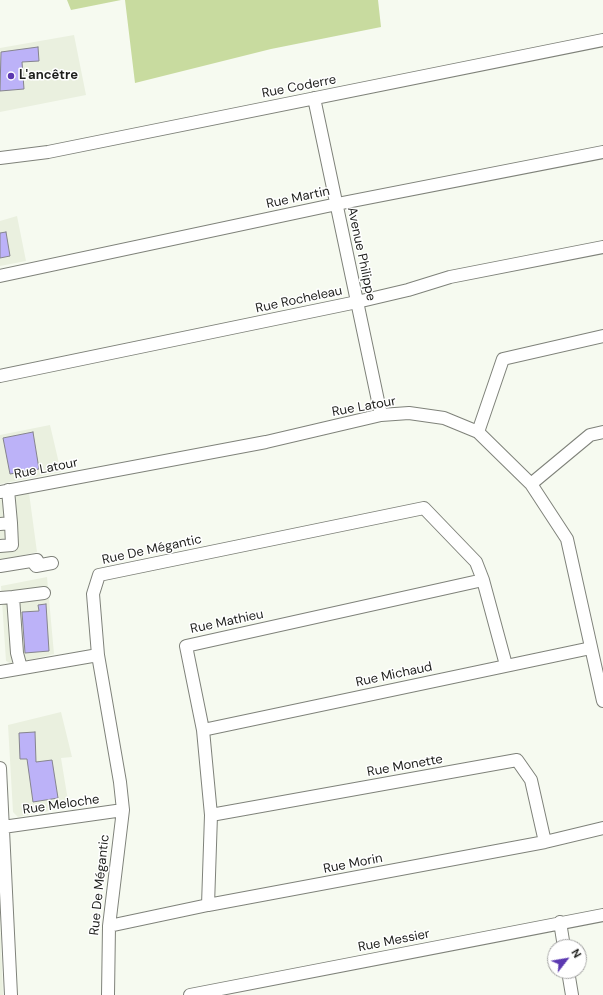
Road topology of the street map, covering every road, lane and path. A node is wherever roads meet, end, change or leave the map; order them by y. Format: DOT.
graph roads {
  1 [pos="603,40"];
  2 [pos="314,98"];
  3 [pos="603,152"];
  4 [pos="0,158"];
  5 [pos="337,204"];
  6 [pos="603,247"];
  7 [pos="0,276"];
  8 [pos="357,302"];
  9 [pos="603,336"];
  10 [pos="0,376"];
  11 [pos="381,415"];
  12 [pos="478,432"];
  13 [pos="603,432"];
  14 [pos="531,484"];
  15 [pos="4,491"];
  16 [pos="4,523"];
  17 [pos="2,546"];
  18 [pos="52,563"];
  19 [pos="0,566"];
  20 [pos="483,580"];
  21 [pos="44,593"];
  22 [pos="0,598"];
  23 [pos="13,598"];
  24 [pos="591,648"];
  25 [pos="98,655"];
  26 [pos="506,665"];
  27 [pos="21,668"];
  28 [pos="0,672"];
  29 [pos="603,700"];
  30 [pos="203,730"];
  31 [pos="0,768"];
  32 [pos="123,810"];
  33 [pos="211,815"];
  34 [pos="4,827"];
  35 [pos="603,828"];
  36 [pos="545,842"];
  37 [pos="208,905"];
  38 [pos="4,910"];
  39 [pos="603,915"];
  40 [pos="560,922"];
  41 [pos="109,926"];
  42 [pos="563,939"];
  43 [pos="569,979"];
  44 [pos="11,995"];
  45 [pos="108,995"];
  46 [pos="190,995"];
  47 [pos="572,995"];
  1 -- 2 [label="street, Rue Coderre"];
  2 -- 4 [label="street, Rue Coderre"];
  2 -- 5 [label="street, Avenue Philippe"];
  3 -- 5 [label="street, Rue Martin"];
  5 -- 7 [label="street, Rue Martin"];
  5 -- 8 [label="street, Avenue Philippe"];
  6 -- 8 [label="street, Rue Rocheleau"];
  8 -- 10 [label="street, Rue Rocheleau"];
  8 -- 11 [label="street, Avenue Philippe"];
  9 -- 12 [label="street"];
  11 -- 12 [label="street, Rue Latour"];
  11 -- 15 [label="street, Rue Latour"];
  12 -- 14 [label="street, Rue Latour"];
  13 -- 14 [label="street"];
  14 -- 24 [label="street, Rue Latour"];
  15 -- 16 [label="street"];
  16 -- 17 [label="street"];
  18 -- 19 [label="street"];
  20 -- 25 [label="street, Rue De Mégantic"];
  20 -- 26 [label="street, Rue De Mégantic"];
  20 -- 30 [label="street, Rue Mathieu"];
  21 -- 23 [label="street"];
  22 -- 23 [label="street"];
  23 -- 27 [label="street"];
  24 -- 26 [label="street, Rue Michaud"];
  24 -- 29 [label="street, Rue Latour"];
  25 -- 27 [label="street"];
  25 -- 32 [label="street, Rue De Mégantic"];
  26 -- 30 [label="street, Rue Michaud"];
  27 -- 28 [label="street"];
  30 -- 33 [label="street, Rue Mathieu"];
  31 -- 34 [label="street"];
  32 -- 34 [label="street, Rue Meloche"];
  32 -- 41 [label="street, Rue De Mégantic"];
  33 -- 36 [label="street, Rue Monette"];
  33 -- 37 [label="street, Rue Mathieu"];
  34 -- 38 [label="street"];
  35 -- 36 [label="street, Rue Morin"];
  36 -- 37 [label="street, Rue Morin"];
  37 -- 41 [label="street, Rue Morin"];
  38 -- 44 [label="street"];
  39 -- 40 [label="street, Rue Messier"];
  40 -- 42 [label="street"];
  40 -- 46 [label="street, Rue Messier"];
  41 -- 45 [label="street, Rue De Mégantic"];
  43 -- 47 [label="street"];
}
